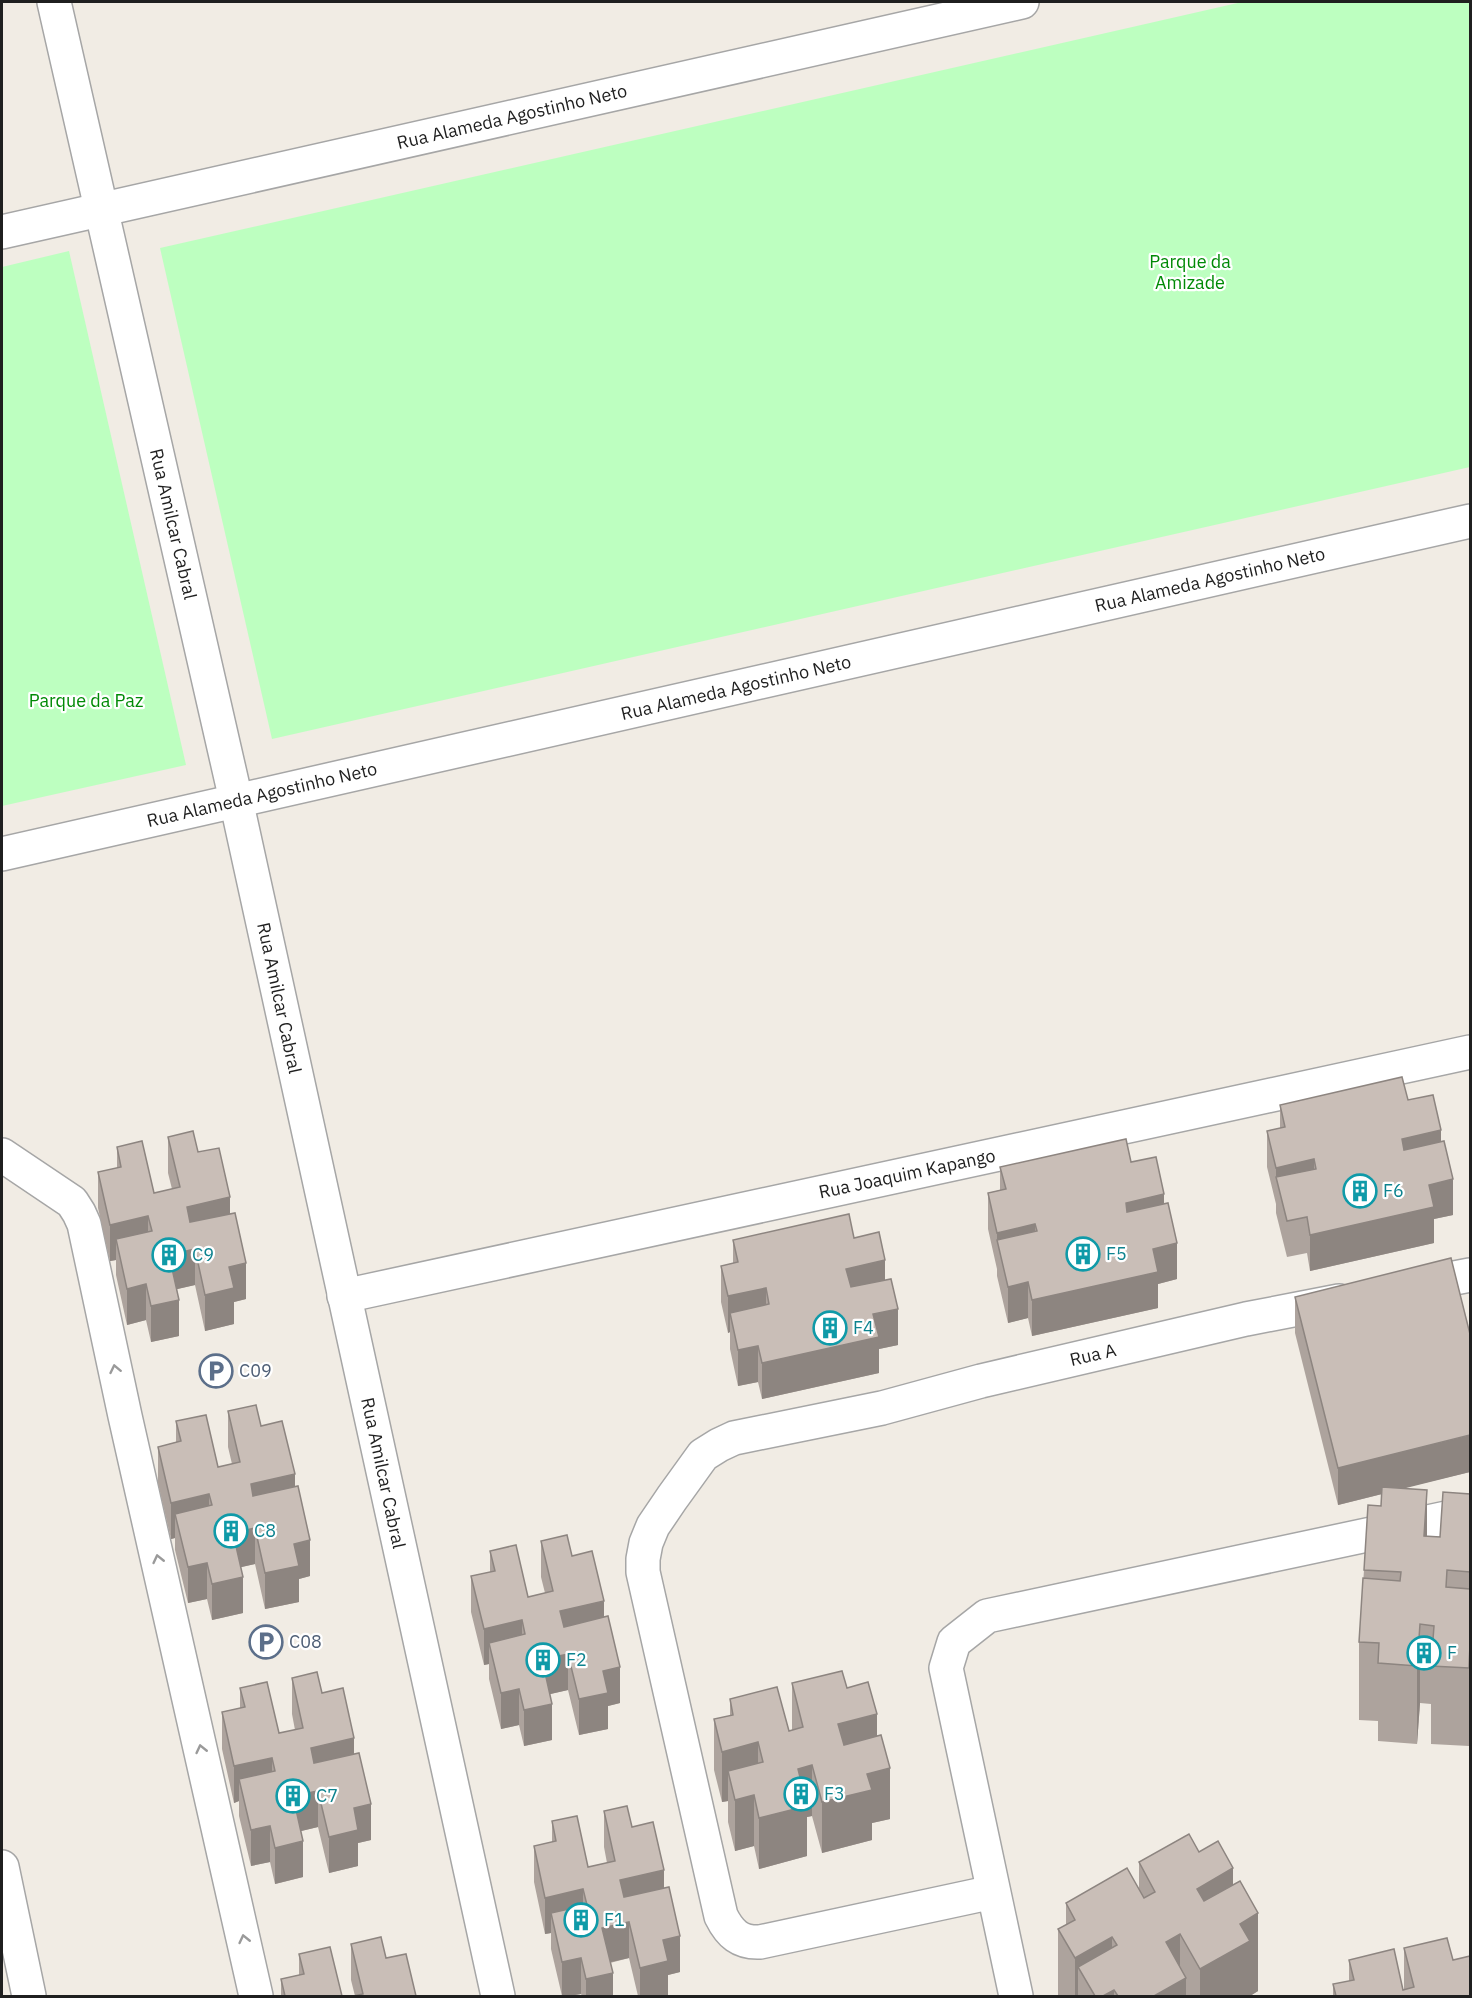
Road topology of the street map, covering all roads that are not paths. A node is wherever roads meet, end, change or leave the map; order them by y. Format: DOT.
graph roads {
  1 [pos="54,2"];
  2 [pos="1022,2"];
  3 [pos="101,209"];
  4 [pos="2,232"];
  5 [pos="1470,521"];
  6 [pos="236,800"];
  7 [pos="2,854"];
  8 [pos="1470,1052"];
  9 [pos="2,1155"];
  10 [pos="1470,1275"];
  11 [pos="344,1296"];
  12 [pos="1470,1513"];
  13 [pos="2,1867"];
  14 [pos="993,1892"];
  15 [pos="29,1996"];
  16 [pos="256,1996"];
  17 [pos="498,1996"];
  18 [pos="1016,1996"];
  1 -- 3 [label="street, Rua Amilcar Cabral"];
  2 -- 3 [label="street, Rua Alameda Agostinho Neto"];
  3 -- 4 [label="street, Rua Alameda Agostinho Neto"];
  3 -- 6 [label="street, Rua Amilcar Cabral"];
  5 -- 6 [label="street, Rua Alameda Agostinho Neto"];
  6 -- 7 [label="street, Rua Alameda Agostinho Neto"];
  6 -- 11 [label="street, Rua Amilcar Cabral"];
  8 -- 11 [label="street, Rua Joaquim Kapango"];
  16 -- 9 [label="street, one-way"];
  10 -- 14 [label="street, Rua A"];
  11 -- 17 [label="street, Rua Amilcar Cabral"];
  12 -- 14 [label="street"];
  13 -- 15 [label="street"];
  14 -- 18 [label="street"];
}
